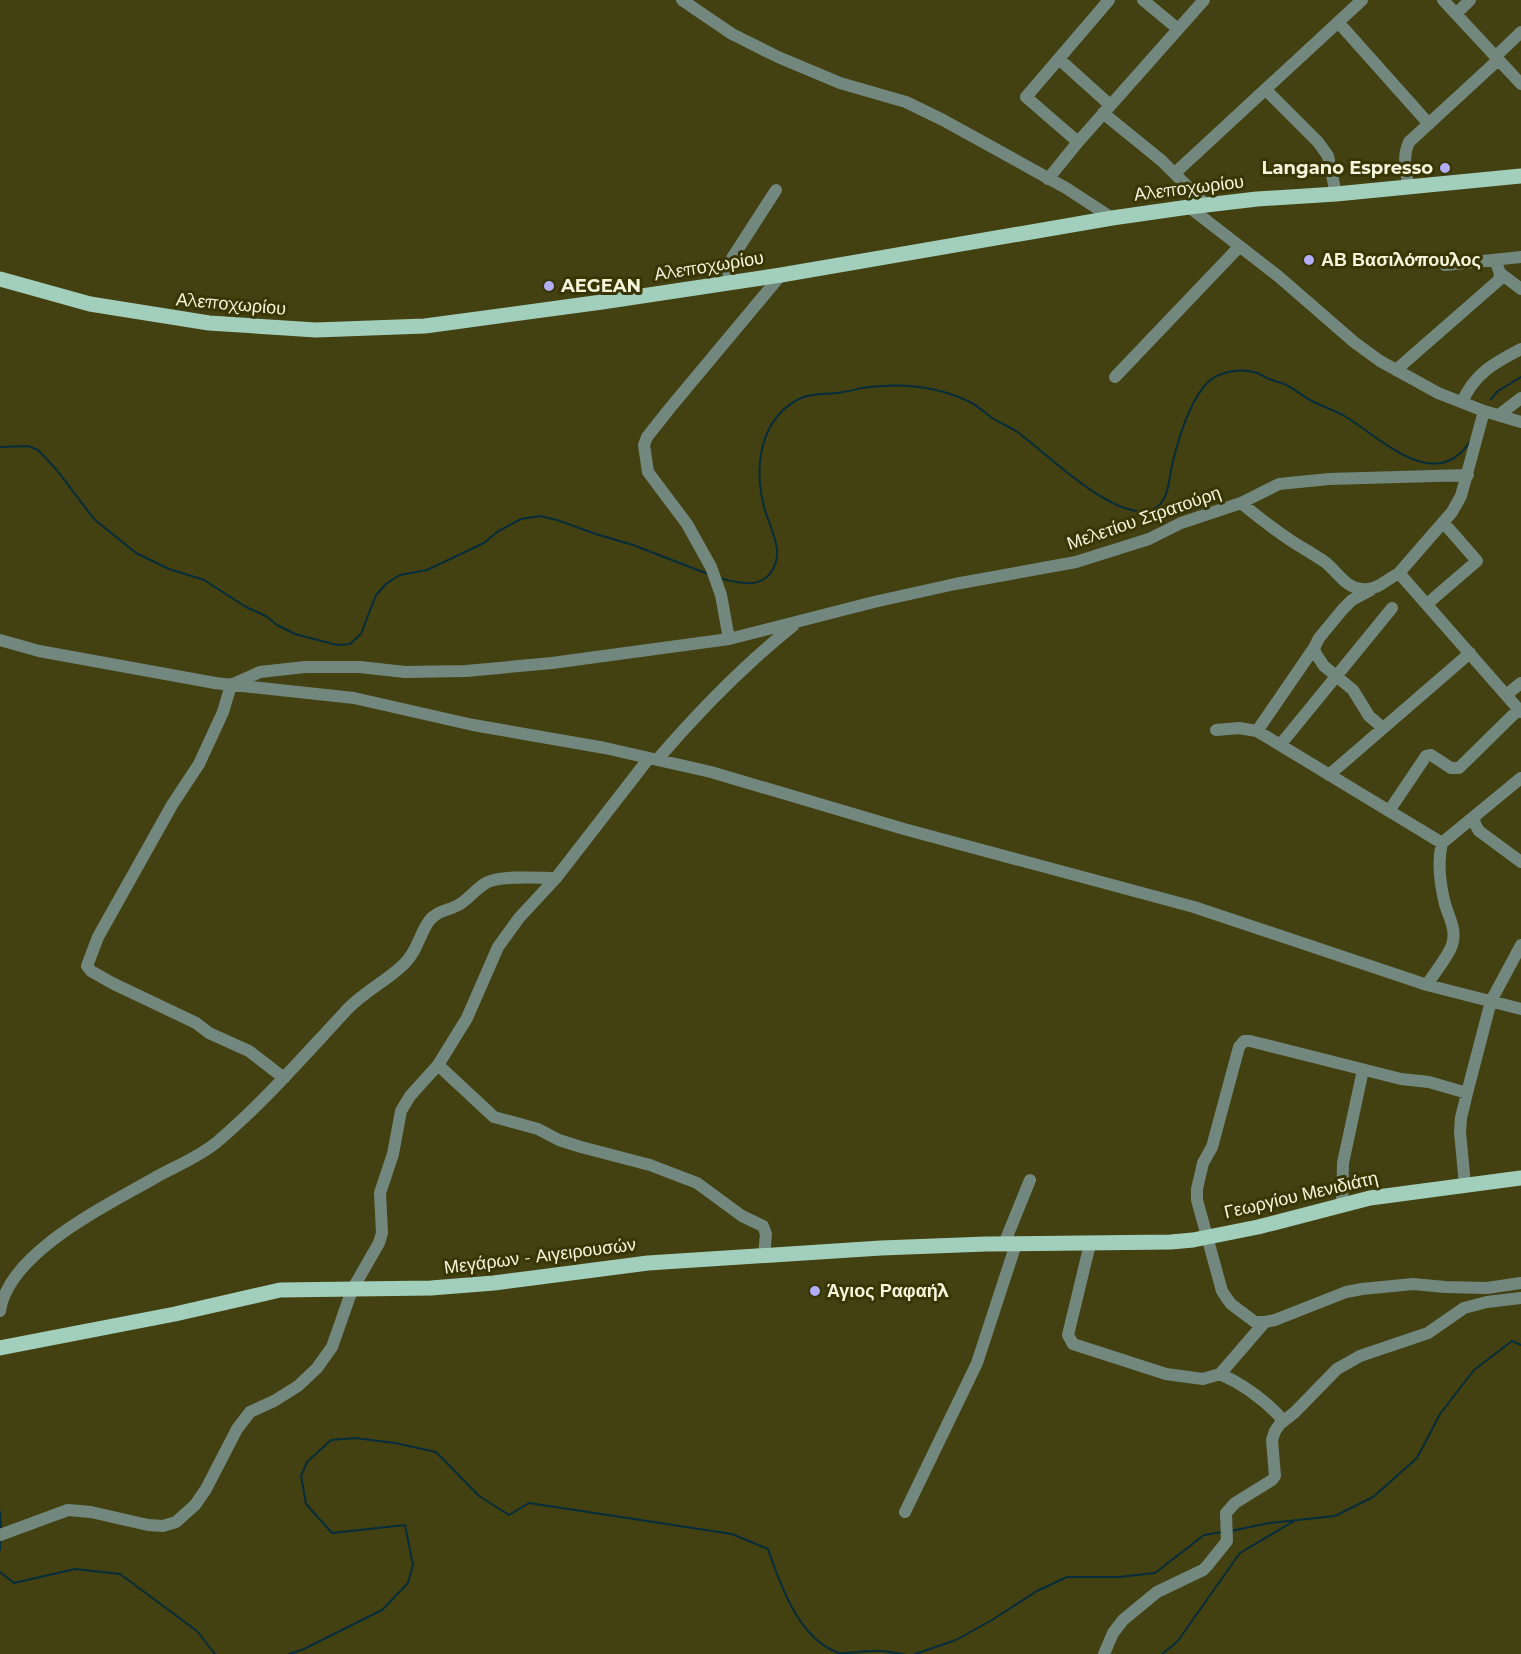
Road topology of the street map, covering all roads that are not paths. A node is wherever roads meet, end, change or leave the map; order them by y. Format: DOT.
graph roads {
  1 [pos="682,0"];
  2 [pos="1109,0"];
  3 [pos="1143,0"];
  4 [pos="1204,0"];
  5 [pos="1362,0"];
  6 [pos="1443,0"];
  7 [pos="1470,0"];
  8 [pos="1456,14"];
  9 [pos="1338,22"];
  10 [pos="1178,29"];
  11 [pos="1521,32"];
  12 [pos="1497,58"];
  13 [pos="1059,59"];
  14 [pos="1521,84"];
  15 [pos="1266,90"];
  16 [pos="1106,109"];
  17 [pos="1429,124"];
  18 [pos="1078,142"];
  19 [pos="1175,173"];
  20 [pos="1521,177"];
  21 [pos="1048,179"];
  22 [pos="1409,188"];
  23 [pos="776,190"];
  24 [pos="1336,194"];
  25 [pos="1206,205"];
  26 [pos="1189,207"];
  27 [pos="1112,218"];
  28 [pos="1239,247"];
  29 [pos="1521,257"];
  30 [pos="1495,260"];
  31 [pos="1445,265"];
  32 [pos="1500,273"];
  33 [pos="781,275"];
  34 [pos="0,279"];
  35 [pos="735,282"];
  36 [pos="1521,289"];
  37 [pos="1521,349"];
  38 [pos="1396,370"];
  39 [pos="1115,377"];
  40 [pos="1521,398"];
  41 [pos="1462,402"];
  42 [pos="1484,411"];
  43 [pos="1499,415"];
  44 [pos="1521,422"];
  45 [pos="1468,476"];
  46 [pos="1241,503"];
  47 [pos="1443,522"];
  48 [pos="1399,573"];
  49 [pos="1377,586"];
  50 [pos="1427,604"];
  51 [pos="1392,608"];
  52 [pos="797,622"];
  53 [pos="729,639"];
  54 [pos="0,640"];
  55 [pos="1314,648"];
  56 [pos="1470,653"];
  57 [pos="1335,676"];
  58 [pos="1521,683"];
  59 [pos="231,685"];
  60 [pos="1506,695"];
  61 [pos="1520,710"];
  62 [pos="1383,728"];
  63 [pos="1216,730"];
  64 [pos="1257,731"];
  65 [pos="1280,745"];
  66 [pos="653,759"];
  67 [pos="1329,775"];
  68 [pos="1521,778"];
  69 [pos="1389,811"];
  70 [pos="1474,817"];
  71 [pos="1442,843"];
  72 [pos="1521,862"];
  73 [pos="556,878"];
  74 [pos="1521,945"];
  75 [pos="1427,985"];
  76 [pos="1491,1001"];
  77 [pos="1521,1009"];
  78 [pos="438,1065"];
  79 [pos="1364,1070"];
  80 [pos="284,1078"];
  81 [pos="1467,1093"];
  82 [pos="1521,1178"];
  83 [pos="1030,1180"];
  84 [pos="1465,1185"];
  85 [pos="1342,1205"];
  86 [pos="1208,1236"];
  87 [pos="1010,1244"];
  88 [pos="1090,1244"];
  89 [pos="764,1256"];
  90 [pos="1521,1283"];
  91 [pos="352,1290"];
  92 [pos="1521,1298"];
  93 [pos="0,1311"];
  94 [pos="1265,1322"];
  95 [pos="0,1348"];
  96 [pos="1220,1374"];
  97 [pos="1284,1421"];
  98 [pos="905,1512"];
  99 [pos="0,1535"];
  100 [pos="1104,1654"];
  1 -- 21 [label="street"];
  2 -- 13 [label="street"];
  3 -- 10 [label="street"];
  4 -- 10 [label="street"];
  5 -- 9 [label="street"];
  6 -- 8 [label="street"];
  7 -- 8 [label="street"];
  8 -- 12 [label="street"];
  9 -- 15 [label="street"];
  9 -- 17 [label="street"];
  10 -- 16 [label="street"];
  11 -- 12 [label="street"];
  12 -- 14 [label="street"];
  12 -- 17 [label="street"];
  13 -- 16 [label="street"];
  13 -- 18 [label="street"];
  15 -- 19 [label="street"];
  15 -- 24 [label="street"];
  16 -- 18 [label="street"];
  16 -- 19 [label="street"];
  17 -- 22 [label="street"];
  18 -- 21 [label="street"];
  19 -- 25 [label="street"];
  20 -- 22 [label="main road"];
  21 -- 27 [label="street"];
  22 -- 24 [label="main road, Αλεποχωρίου"];
  23 -- 35 [label="street"];
  24 -- 25 [label="main road, Αλεποχωρίου"];
  25 -- 26 [label="main road, Αλεποχωρίου"];
  26 -- 27 [label="main road, Αλεποχωρίου"];
  26 -- 28 [label="street"];
  27 -- 33 [label="main road, Αλεποχωρίου"];
  28 -- 38 [label="street"];
  28 -- 39 [label="street"];
  29 -- 30 [label="street"];
  30 -- 31 [label="street"];
  30 -- 32 [label="street"];
  32 -- 36 [label="street"];
  32 -- 38 [label="street"];
  33 -- 35 [label="main road, Αλεποχωρίου"];
  33 -- 53 [label="street"];
  34 -- 35 [label="main road, Αλεποχωρίου"];
  37 -- 41 [label="street"];
  38 -- 41 [label="street"];
  40 -- 43 [label="street"];
  41 -- 42 [label="street"];
  42 -- 43 [label="street"];
  42 -- 45 [label="street"];
  43 -- 44 [label="street"];
  45 -- 46 [label="street, Μελετίου Στρατούρη"];
  45 -- 47 [label="street"];
  46 -- 49 [label="street"];
  46 -- 52 [label="street, Μελετίου Στρατούρη"];
  47 -- 48 [label="street"];
  47 -- 50 [label="street"];
  48 -- 49 [label="street"];
  48 -- 50 [label="street"];
  49 -- 55 [label="street"];
  50 -- 56 [label="street"];
  51 -- 57 [label="street"];
  52 -- 53 [label="street, Μελετίου Στρατούρη"];
  52 -- 66 [label="street"];
  53 -- 59 [label="street, Μελετίου Στρατούρη"];
  54 -- 59 [label="street"];
  55 -- 57 [label="street"];
  55 -- 64 [label="street"];
  56 -- 60 [label="street"];
  56 -- 62 [label="street"];
  57 -- 62 [label="street"];
  57 -- 65 [label="street"];
  58 -- 60 [label="street"];
  59 -- 66 [label="street"];
  59 -- 80 [label="street"];
  60 -- 61 [label="street"];
  61 -- 69 [label="street"];
  62 -- 67 [label="street"];
  63 -- 64 [label="street"];
  64 -- 65 [label="street"];
  65 -- 67 [label="street"];
  66 -- 73 [label="street"];
  66 -- 75 [label="street"];
  67 -- 69 [label="street"];
  68 -- 70 [label="street"];
  69 -- 71 [label="street"];
  70 -- 71 [label="street"];
  70 -- 72 [label="street"];
  71 -- 75 [label="street"];
  73 -- 78 [label="street"];
  73 -- 80 [label="street"];
  74 -- 76 [label="street"];
  75 -- 76 [label="street"];
  76 -- 77 [label="street"];
  76 -- 81 [label="street"];
  78 -- 89 [label="street"];
  78 -- 91 [label="street"];
  79 -- 81 [label="street"];
  79 -- 85 [label="street"];
  79 -- 86 [label="street"];
  80 -- 93 [label="street"];
  81 -- 84 [label="street"];
  82 -- 84 [label="main road, Γεωργίου Μενιδιάτη"];
  83 -- 87 [label="street"];
  84 -- 85 [label="main road, Γεωργίου Μενιδιάτη"];
  85 -- 86 [label="main road, Γεωργίου Μενιδιάτη"];
  86 -- 88 [label="main road, Γεωργίου Μενιδιάτη"];
  86 -- 94 [label="street"];
  87 -- 88 [label="main road, Μεγάρων - Αιγειρουσών"];
  87 -- 89 [label="main road, Μεγάρων - Αιγειρουσών"];
  87 -- 98 [label="street"];
  88 -- 96 [label="street"];
  89 -- 91 [label="main road, Μεγάρων - Αιγειρουσών"];
  90 -- 94 [label="street"];
  91 -- 95 [label="main road, Μεγάρων - Αιγειρουσών"];
  91 -- 99 [label="street"];
  92 -- 97 [label="street"];
  94 -- 96 [label="street"];
  96 -- 97 [label="street"];
  97 -- 100 [label="street"];
}
